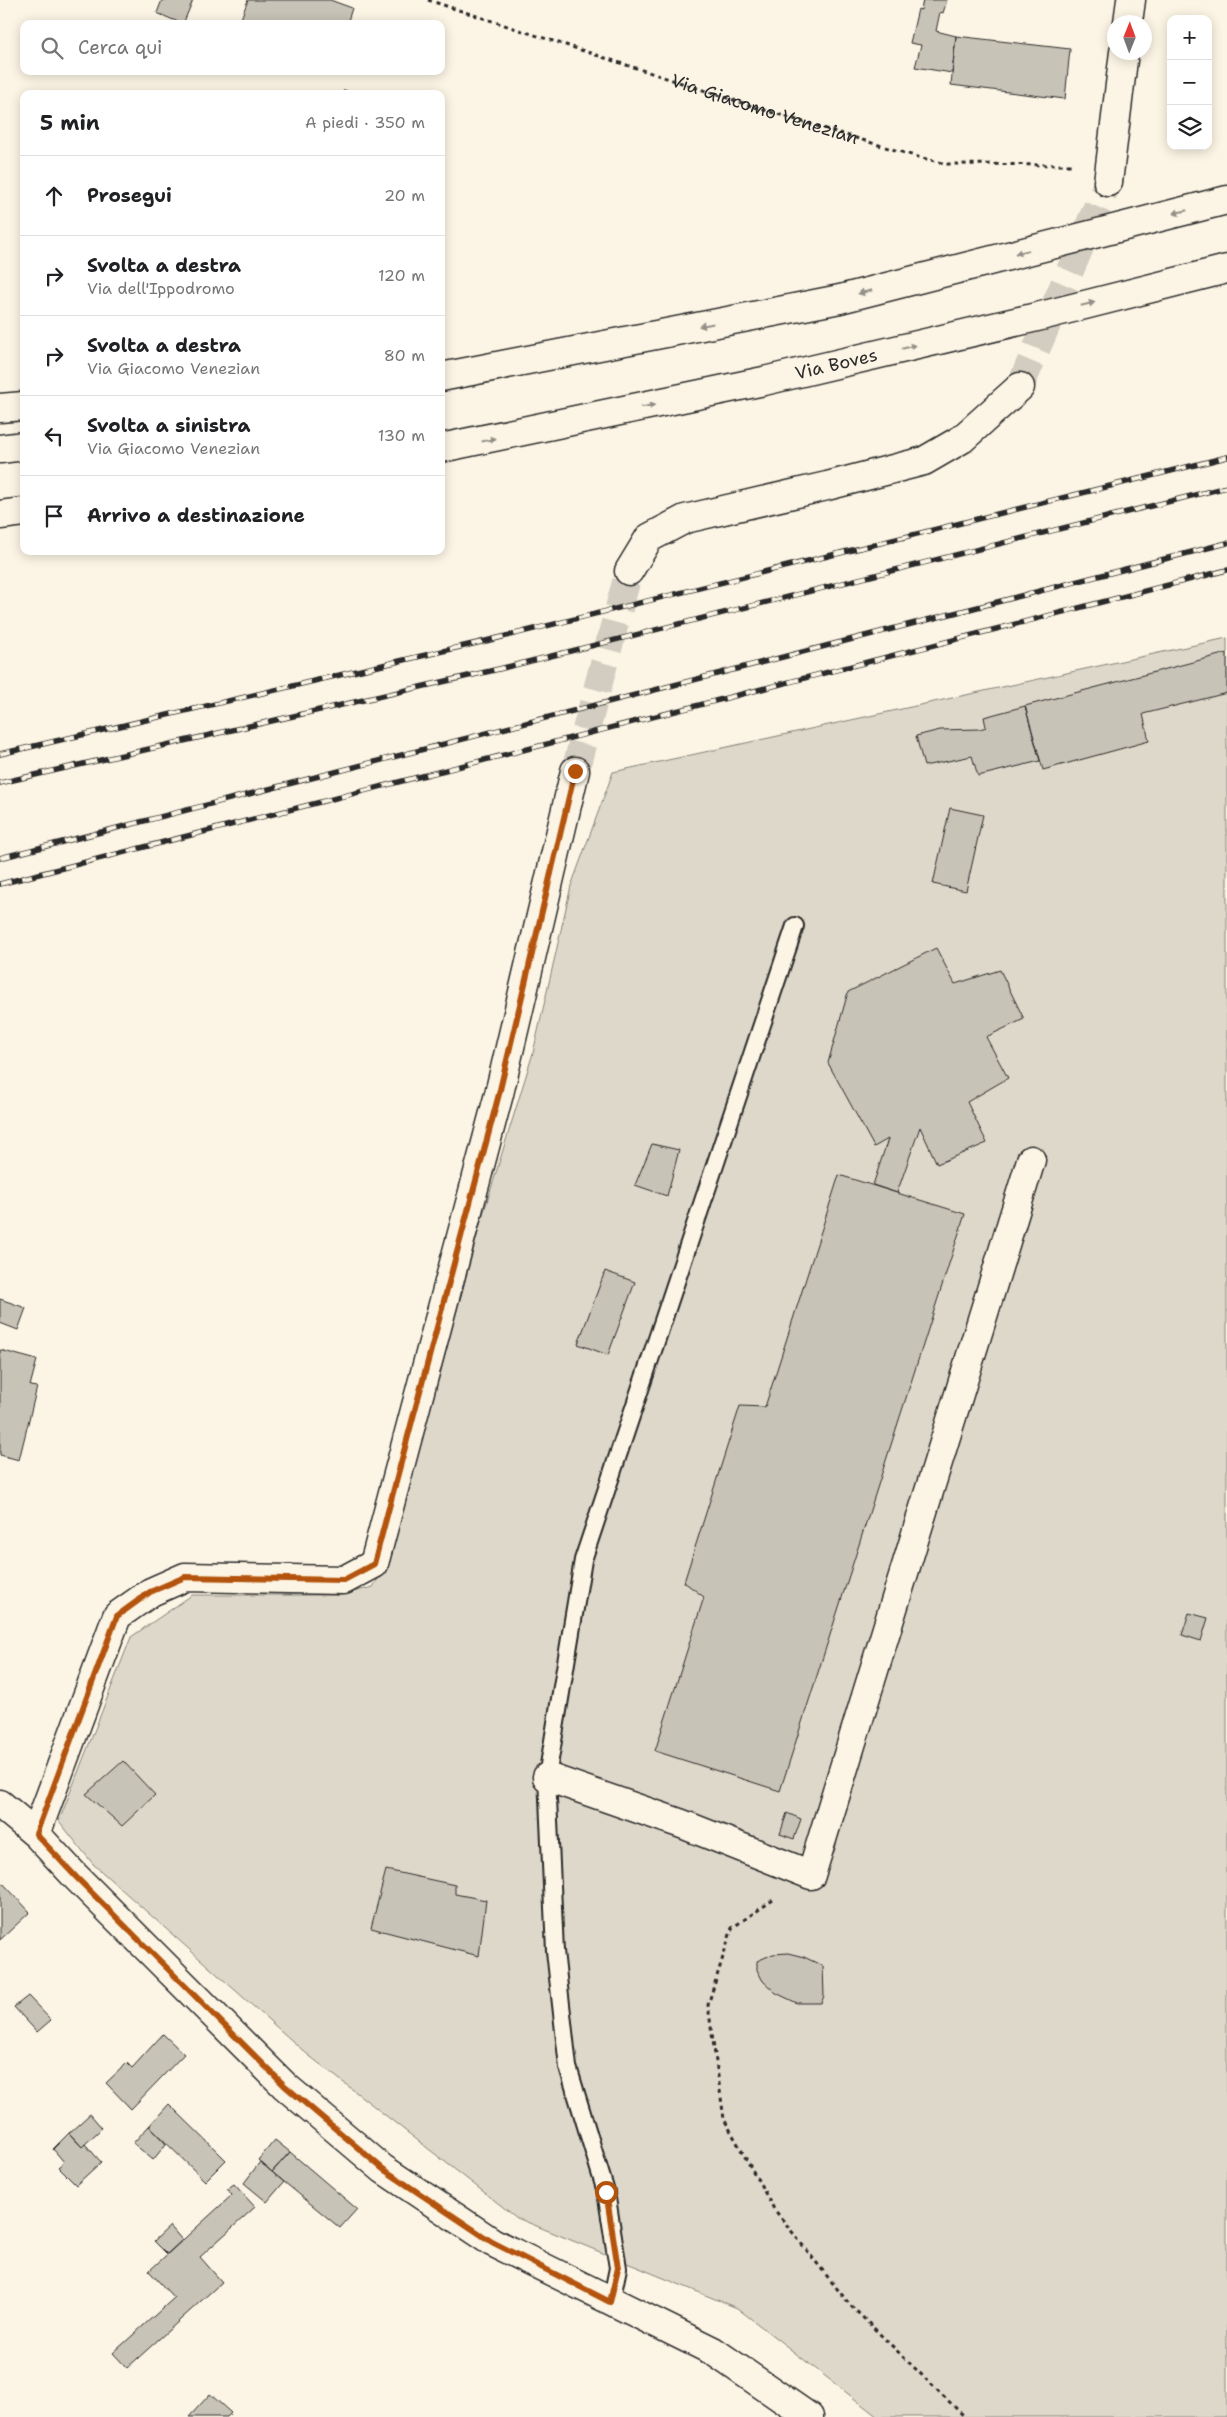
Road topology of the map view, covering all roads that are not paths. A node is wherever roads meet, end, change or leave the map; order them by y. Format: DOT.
graph roads {
  1 [pos="1131,0"];
  2 [pos="1129,15"];
  3 [pos="1123,60"];
  4 [pos="1109,174"];
  5 [pos="1227,200"];
  6 [pos="1227,269"];
  7 [pos="445,376"];
  8 [pos="1020,388"];
  9 [pos="20,406"];
  10 [pos="0,408"];
  11 [pos="20,446"];
  12 [pos="445,447"];
  13 [pos="0,449"];
  14 [pos="20,512"];
  15 [pos="0,515"];
  16 [pos="629,571"];
  17 [pos="575,771"];
  18 [pos="795,926"];
  19 [pos="1031,1160"];
  20 [pos="547,1777"];
  21 [pos="0,1804"];
  22 [pos="36,1834"];
  23 [pos="610,2302"];
  24 [pos="808,2417"];
  1 -- 2 [label="main road"];
  3 -- 4 [label="main road"];
  5 -- 7 [label="main road, one-way"];
  12 -- 6 [label="main road, Via Boves, one-way"];
  8 -- 16 [label="main road"];
  9 -- 10 [label="main road"];
  11 -- 13 [label="main road"];
  14 -- 15 [label="main road"];
  17 -- 22 [label="main road"];
  18 -- 20 [label="lane"];
  19 -- 20 [label="main road"];
  20 -- 23 [label="lane"];
  21 -- 22 [label="main road"];
  22 -- 23 [label="main road"];
  23 -- 24 [label="main road"];
}
